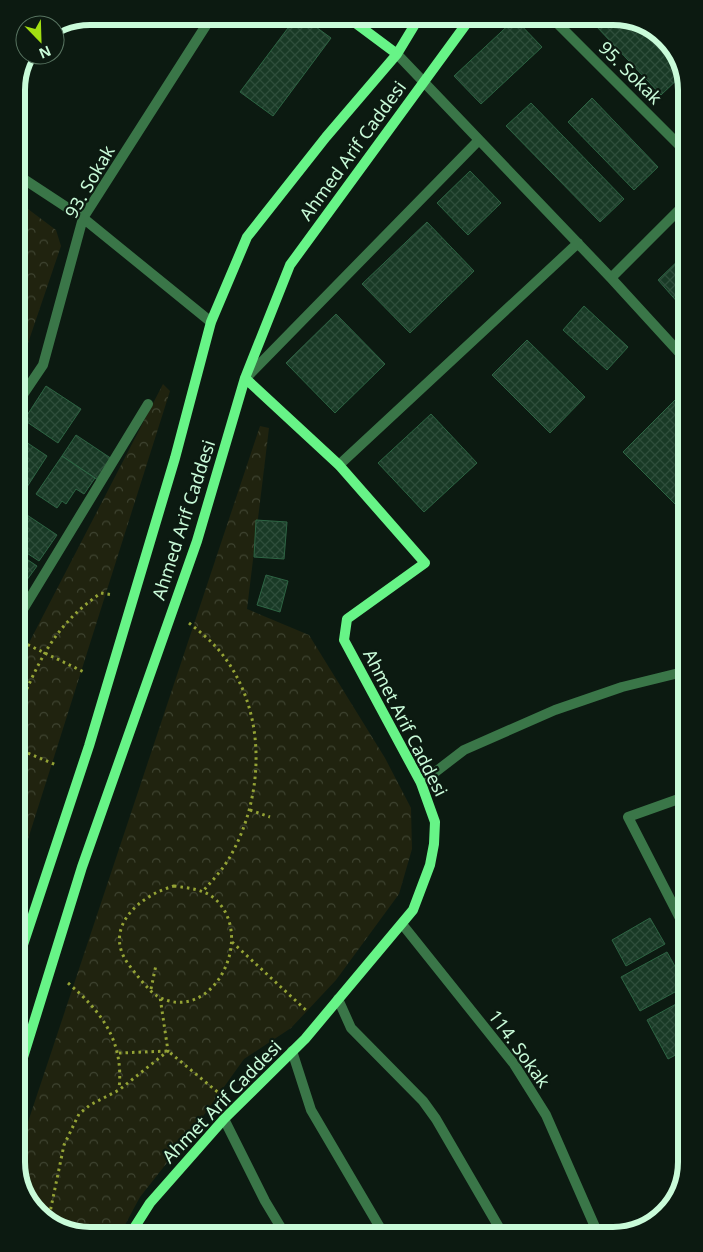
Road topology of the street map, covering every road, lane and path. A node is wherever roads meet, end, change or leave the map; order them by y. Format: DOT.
graph roads {
  1 [pos="206,25"];
  2 [pos="358,25"];
  3 [pos="415,25"];
  4 [pos="465,25"];
  5 [pos="559,25"];
  6 [pos="397,54"];
  7 [pos="423,82"];
  8 [pos="478,142"];
  9 [pos="678,144"];
  10 [pos="25,180"];
  11 [pos="678,211"];
  12 [pos="83,218"];
  13 [pos="578,244"];
  14 [pos="611,278"];
  15 [pos="211,322"];
  16 [pos="678,350"];
  17 [pos="245,378"];
  18 [pos="25,392"];
  19 [pos="148,404"];
  20 [pos="339,465"];
  21 [pos="113,595"];
  22 [pos="25,606"];
  23 [pos="189,623"];
  24 [pos="25,643"];
  25 [pos="44,652"];
  26 [pos="86,673"];
  27 [pos="678,673"];
  28 [pos="25,693"];
  29 [pos="25,752"];
  30 [pos="56,765"];
  31 [pos="421,783"];
  32 [pos="678,799"];
  33 [pos="250,810"];
  34 [pos="270,817"];
  35 [pos="203,891"];
  36 [pos="678,914"];
  37 [pos="402,924"];
  38 [pos="25,939"];
  39 [pos="231,941"];
  40 [pos="156,966"];
  41 [pos="68,983"];
  42 [pos="151,990"];
  43 [pos="160,997"];
  44 [pos="338,1000"];
  45 [pos="319,1022"];
  46 [pos="168,1050"];
  47 [pos="25,1051"];
  48 [pos="292,1051"];
  49 [pos="119,1052"];
  50 [pos="119,1090"];
  51 [pos="236,1107"];
  52 [pos="224,1119"];
  53 [pos="50,1213"];
  54 [pos="135,1227"];
  55 [pos="281,1227"];
  56 [pos="380,1227"];
  57 [pos="499,1227"];
  58 [pos="596,1227"];
  1 -- 12 [label="street, 93. Sokak"];
  2 -- 6 [label="street"];
  3 -- 6 [label="street, Ahmed Arif Caddesi"];
  4 -- 7 [label="street, Ahmed Arif Caddesi"];
  5 -- 9 [label="street, 95. Sokak"];
  6 -- 7 [label="street"];
  6 -- 15 [label="street, Ahmed Arif Caddesi"];
  7 -- 8 [label="street"];
  7 -- 17 [label="street, Ahmed Arif Caddesi"];
  8 -- 13 [label="street"];
  8 -- 17 [label="street"];
  10 -- 12 [label="street"];
  11 -- 14 [label="street"];
  12 -- 15 [label="street"];
  12 -- 18 [label="street, 93. Sokak"];
  13 -- 14 [label="street"];
  13 -- 20 [label="street"];
  14 -- 16 [label="street"];
  15 -- 38 [label="street, Ahmed Arif Caddesi"];
  17 -- 20 [label="street, Ahmet Arif Caddesi"];
  17 -- 47 [label="street, Ahmed Arif Caddesi"];
  19 -- 22 [label="street"];
  20 -- 31 [label="street, Ahmet Arif Caddesi"];
  21 -- 25 [label="path"];
  23 -- 33 [label="path"];
  24 -- 25 [label="path"];
  25 -- 26 [label="path"];
  25 -- 28 [label="path"];
  27 -- 31 [label="street"];
  29 -- 30 [label="path"];
  31 -- 37 [label="street, Ahmet Arif Caddesi"];
  32 -- 36 [label="street"];
  33 -- 34 [label="path"];
  33 -- 35 [label="path"];
  35 -- 39 [label="path"];
  35 -- 42 [label="path"];
  37 -- 44 [label="street, Ahmet Arif Caddesi"];
  37 -- 58 [label="street, 114. Sokak"];
  39 -- 43 [label="path"];
  39 -- 45 [label="path"];
  40 -- 42 [label="path"];
  41 -- 49 [label="path"];
  42 -- 43 [label="path"];
  43 -- 46 [label="path"];
  44 -- 45 [label="street, Ahmet Arif Caddesi"];
  44 -- 57 [label="street"];
  45 -- 48 [label="street, Ahmet Arif Caddesi"];
  46 -- 49 [label="path"];
  46 -- 50 [label="path"];
  46 -- 51 [label="path"];
  48 -- 51 [label="street, Ahmet Arif Caddesi"];
  48 -- 56 [label="street"];
  49 -- 50 [label="path"];
  50 -- 53 [label="path"];
  51 -- 52 [label="street, Ahmet Arif Caddesi"];
  52 -- 54 [label="street, Ahmet Arif Caddesi"];
  52 -- 55 [label="street"];
}
